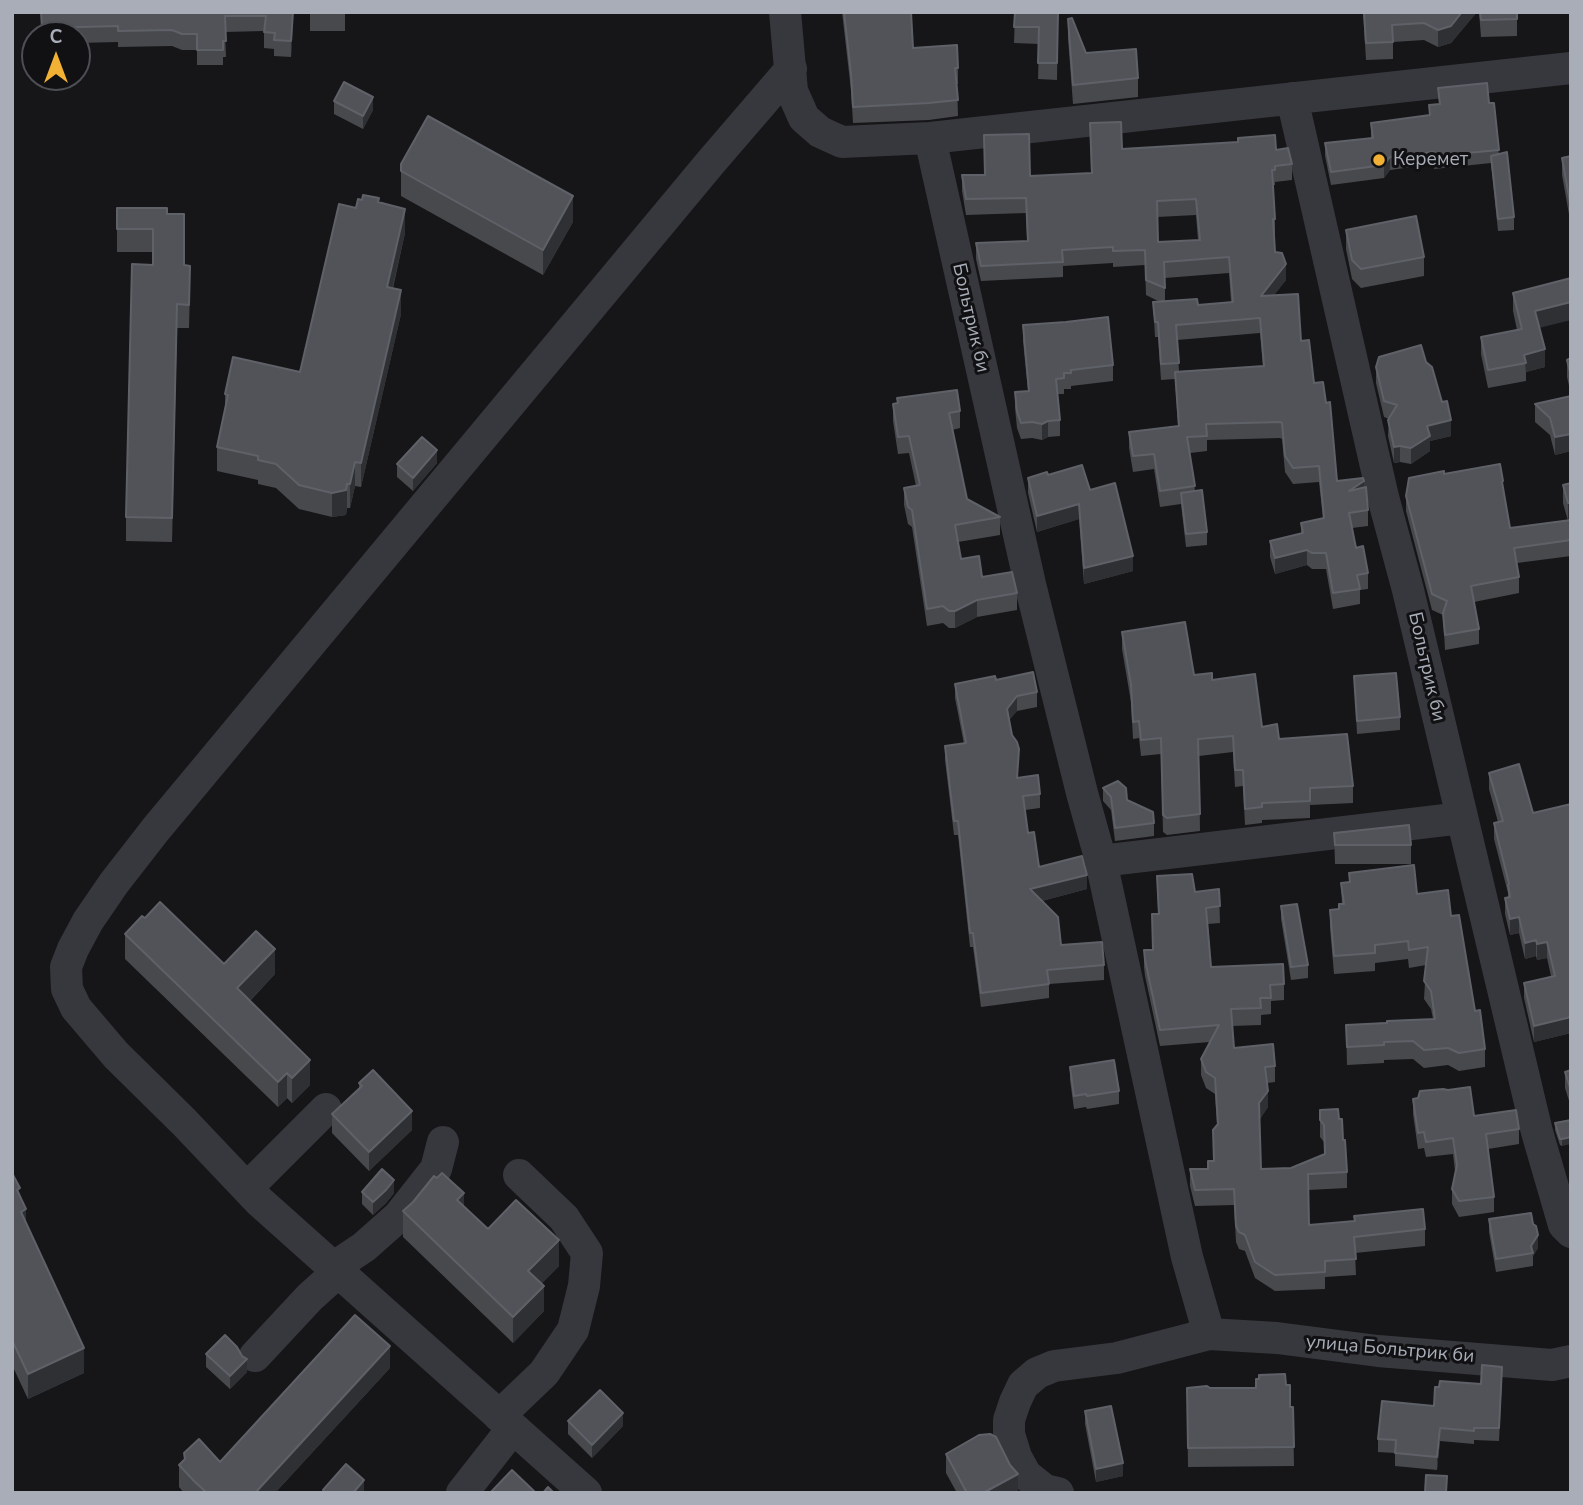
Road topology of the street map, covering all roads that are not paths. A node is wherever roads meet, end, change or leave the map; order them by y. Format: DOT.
graph roads {
  1 [pos="785,12"];
  2 [pos="1571,68"];
  3 [pos="790,69"];
  4 [pos="1292,98"];
  5 [pos="930,138"];
  6 [pos="1462,818"];
  7 [pos="1101,862"];
  8 [pos="326,1110"];
  9 [pos="443,1142"];
  10 [pos="519,1175"];
  11 [pos="247,1188"];
  12 [pos="1568,1227"];
  13 [pos="336,1269"];
  14 [pos="1209,1334"];
  15 [pos="255,1356"];
  16 [pos="1571,1361"];
  17 [pos="506,1422"];
  18 [pos="462,1493"];
  19 [pos="586,1493"];
  20 [pos="1058,1493"];
  1 -- 3 [label="street"];
  2 -- 4 [label="street"];
  3 -- 5 [label="street"];
  3 -- 11 [label="street"];
  4 -- 5 [label="street"];
  4 -- 6 [label="street, Больтрик би"];
  5 -- 7 [label="street, Больтрик би"];
  6 -- 7 [label="street"];
  6 -- 12 [label="street, Больтрик би"];
  7 -- 14 [label="street, Больтрик би"];
  8 -- 11 [label="street"];
  9 -- 13 [label="street"];
  10 -- 17 [label="street"];
  11 -- 13 [label="street"];
  13 -- 15 [label="street"];
  13 -- 17 [label="street"];
  14 -- 16 [label="street, улица Больтрик би"];
  14 -- 20 [label="street, улица Больтрик би"];
  17 -- 18 [label="street"];
  17 -- 19 [label="street"];
}
